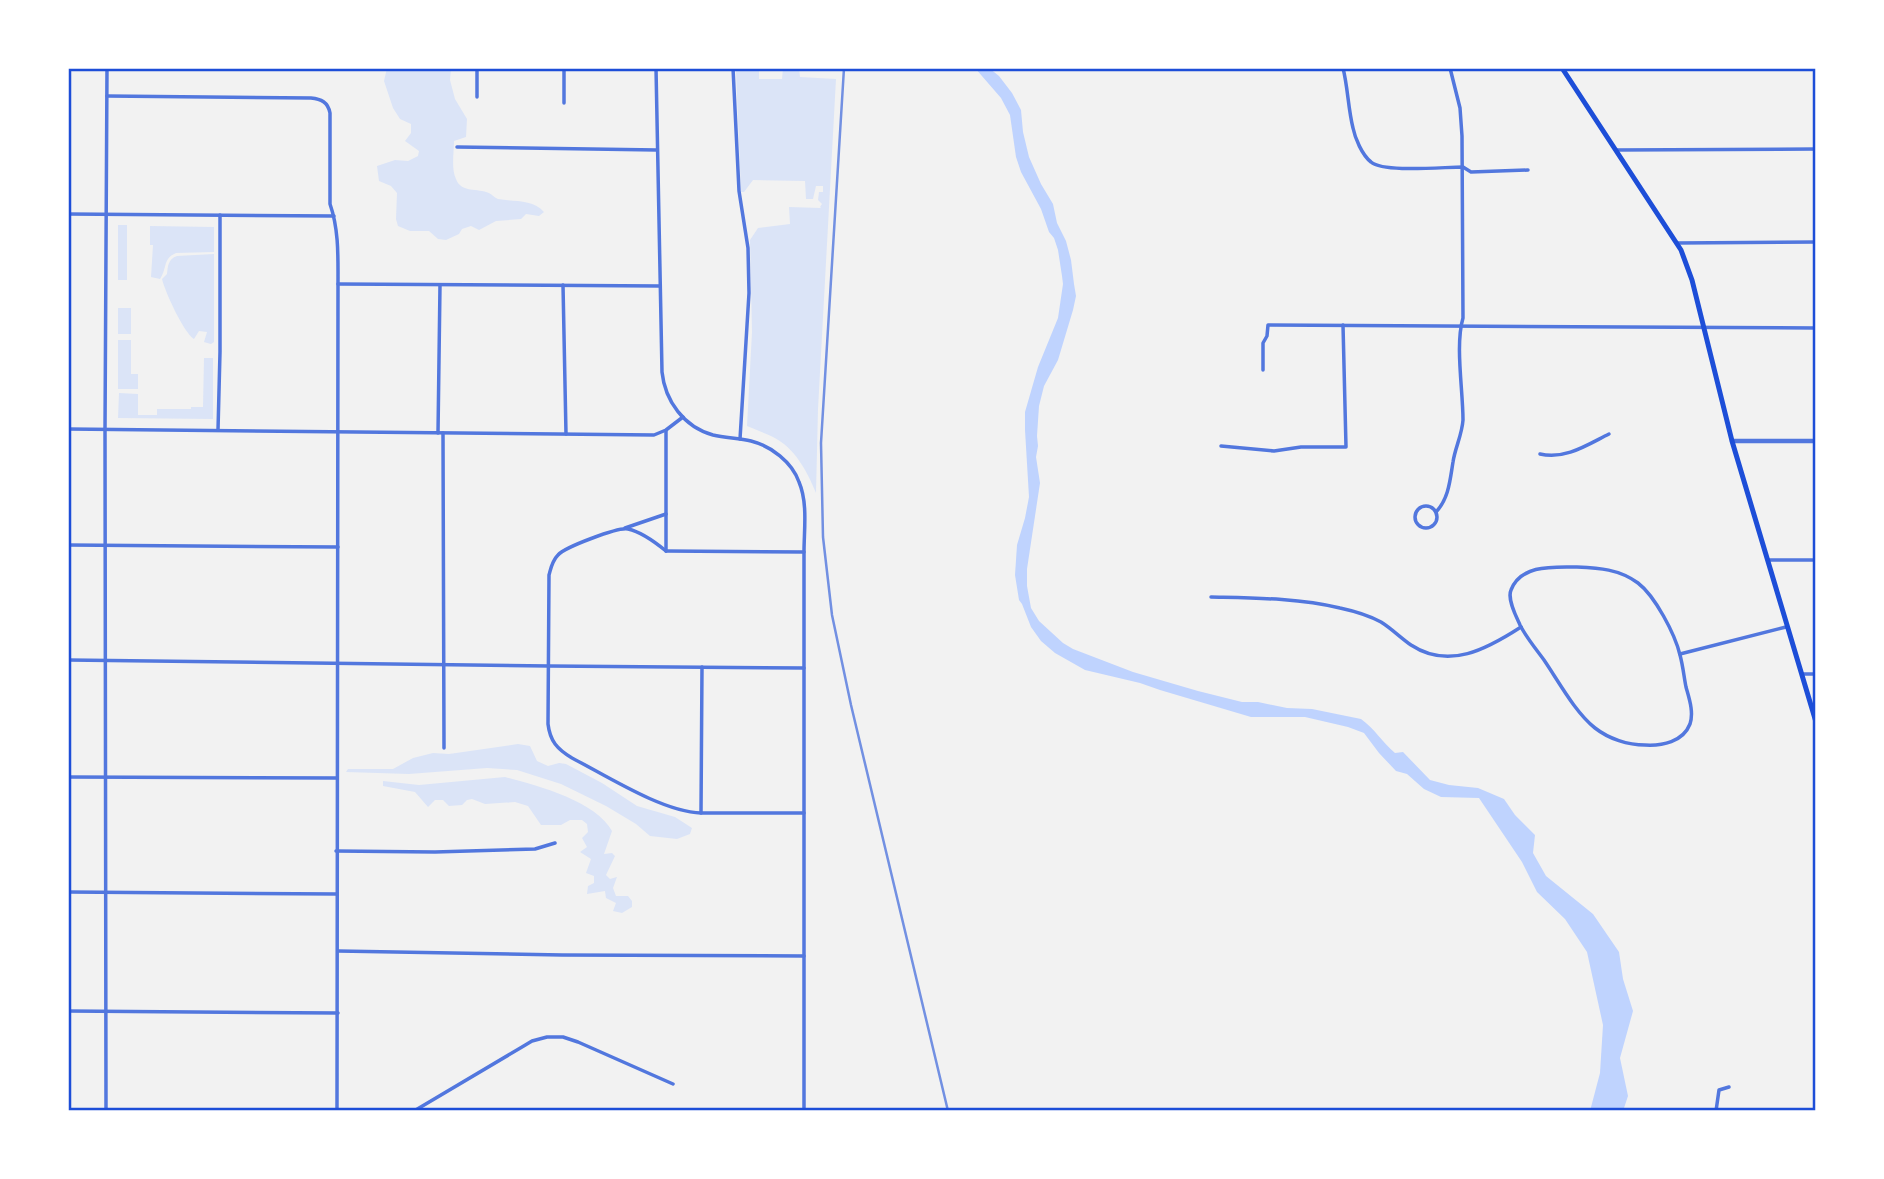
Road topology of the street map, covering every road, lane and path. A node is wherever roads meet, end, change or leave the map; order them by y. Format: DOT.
graph roads {
  1 [pos="107,68"];
  2 [pos="477,68"];
  3 [pos="564,68"];
  4 [pos="656,68"];
  5 [pos="733,68"];
  6 [pos="1343,68"];
  7 [pos="1450,68"];
  8 [pos="1562,68"];
  9 [pos="107,96"];
  10 [pos="477,97"];
  11 [pos="564,103"];
  12 [pos="457,147"];
  13 [pos="1816,149"];
  14 [pos="657,150"];
  15 [pos="1616,150"];
  16 [pos="1463,167"];
  17 [pos="1528,170"];
  18 [pos="68,214"];
  19 [pos="107,214"];
  20 [pos="220,215"];
  21 [pos="334,216"];
  22 [pos="1816,242"];
  23 [pos="1677,243"];
  24 [pos="338,284"];
  25 [pos="440,285"];
  26 [pos="563,285"];
  27 [pos="660,286"];
  28 [pos="1343,325"];
  29 [pos="1461,326"];
  30 [pos="1704,327"];
  31 [pos="1816,328"];
  32 [pos="1264,370"];
  33 [pos="682,417"];
  34 [pos="68,429"];
  35 [pos="105,429"];
  36 [pos="218,430"];
  37 [pos="666,430"];
  38 [pos="337,431"];
  39 [pos="441,433"];
  40 [pos="1609,434"];
  41 [pos="566,435"];
  42 [pos="740,439"];
  43 [pos="1732,441"];
  44 [pos="1816,441"];
  45 [pos="1221,446"];
  46 [pos="1540,454"];
  47 [pos="1436,512"];
  48 [pos="666,514"];
  49 [pos="625,528"];
  50 [pos="68,545"];
  51 [pos="106,546"];
  52 [pos="338,547"];
  53 [pos="666,551"];
  54 [pos="804,552"];
  55 [pos="1767,560"];
  56 [pos="1816,560"];
  57 [pos="1211,597"];
  58 [pos="1786,626"];
  59 [pos="1521,627"];
  60 [pos="1680,654"];
  61 [pos="68,660"];
  62 [pos="106,660"];
  63 [pos="337,664"];
  64 [pos="444,664"];
  65 [pos="549,666"];
  66 [pos="702,667"];
  67 [pos="804,668"];
  68 [pos="1801,674"];
  69 [pos="1816,674"];
  70 [pos="1816,722"];
  71 [pos="444,748"];
  72 [pos="68,777"];
  73 [pos="107,777"];
  74 [pos="337,778"];
  75 [pos="701,813"];
  76 [pos="804,813"];
  77 [pos="555,843"];
  78 [pos="336,851"];
  79 [pos="68,892"];
  80 [pos="106,892"];
  81 [pos="337,894"];
  82 [pos="338,951"];
  83 [pos="804,956"];
  84 [pos="68,1011"];
  85 [pos="105,1011"];
  86 [pos="338,1013"];
  87 [pos="673,1084"];
  88 [pos="1729,1087"];
  89 [pos="106,1111"];
  90 [pos="337,1111"];
  91 [pos="414,1111"];
  92 [pos="804,1111"];
  93 [pos="1716,1111"];
  1 -- 9 [label="street"];
  2 -- 10 [label="street"];
  3 -- 11 [label="street"];
  4 -- 14 [label="street"];
  5 -- 42 [label="street"];
  6 -- 16 [label="street"];
  7 -- 16 [label="street"];
  8 -- 15 [label="main road"];
  9 -- 19 [label="street"];
  9 -- 21 [label="street"];
  12 -- 14 [label="street"];
  13 -- 15 [label="street"];
  14 -- 27 [label="street"];
  15 -- 23 [label="main road"];
  16 -- 17 [label="street"];
  16 -- 29 [label="street"];
  18 -- 19 [label="street"];
  19 -- 20 [label="street"];
  19 -- 35 [label="street"];
  20 -- 21 [label="street"];
  20 -- 36 [label="street"];
  21 -- 24 [label="street"];
  22 -- 23 [label="street"];
  23 -- 30 [label="main road"];
  24 -- 25 [label="street"];
  24 -- 38 [label="street"];
  25 -- 26 [label="street"];
  25 -- 39 [label="street"];
  26 -- 27 [label="street"];
  26 -- 41 [label="street"];
  27 -- 33 [label="street"];
  28 -- 29 [label="street"];
  28 -- 32 [label="street"];
  28 -- 45 [label="street"];
  29 -- 30 [label="street"];
  29 -- 47 [label="street"];
  30 -- 31 [label="street"];
  30 -- 43 [label="main road"];
  33 -- 37 [label="street"];
  33 -- 42 [label="street"];
  34 -- 35 [label="street"];
  35 -- 36 [label="street"];
  35 -- 51 [label="street"];
  36 -- 38 [label="street"];
  37 -- 41 [label="street"];
  37 -- 48 [label="street"];
  38 -- 39 [label="street"];
  38 -- 52 [label="street"];
  39 -- 41 [label="street"];
  39 -- 64 [label="street"];
  40 -- 46 [label="street"];
  42 -- 54 [label="street"];
  43 -- 44 [label="street"];
  43 -- 55 [label="main road"];
  47 -- 47 [label="street"];
  48 -- 49 [label="street"];
  48 -- 53 [label="street"];
  49 -- 53 [label="street"];
  49 -- 65 [label="street"];
  50 -- 51 [label="street"];
  51 -- 52 [label="street"];
  51 -- 62 [label="street"];
  52 -- 63 [label="street"];
  53 -- 54 [label="street"];
  54 -- 67 [label="street"];
  55 -- 56 [label="street"];
  55 -- 58 [label="main road"];
  57 -- 59 [label="street"];
  58 -- 60 [label="street"];
  58 -- 68 [label="main road"];
  59 -- 60 [label="street"];
  59 -- 60 [label="street"];
  61 -- 62 [label="street"];
  62 -- 63 [label="street"];
  62 -- 73 [label="street"];
  63 -- 64 [label="street"];
  63 -- 74 [label="street"];
  64 -- 65 [label="street"];
  64 -- 71 [label="street"];
  65 -- 66 [label="street"];
  65 -- 75 [label="street"];
  66 -- 67 [label="street"];
  66 -- 75 [label="street"];
  67 -- 76 [label="street"];
  68 -- 69 [label="street"];
  68 -- 70 [label="main road"];
  72 -- 73 [label="street"];
  73 -- 74 [label="street"];
  73 -- 80 [label="street"];
  74 -- 78 [label="street"];
  75 -- 76 [label="street"];
  76 -- 83 [label="street"];
  77 -- 78 [label="street"];
  78 -- 81 [label="street"];
  79 -- 80 [label="street"];
  80 -- 81 [label="street"];
  80 -- 85 [label="street"];
  81 -- 82 [label="street"];
  82 -- 83 [label="street"];
  82 -- 86 [label="street"];
  83 -- 92 [label="street"];
  84 -- 85 [label="street"];
  85 -- 86 [label="street"];
  85 -- 89 [label="street"];
  86 -- 90 [label="street"];
  87 -- 91 [label="street"];
  88 -- 93 [label="street"];
}
